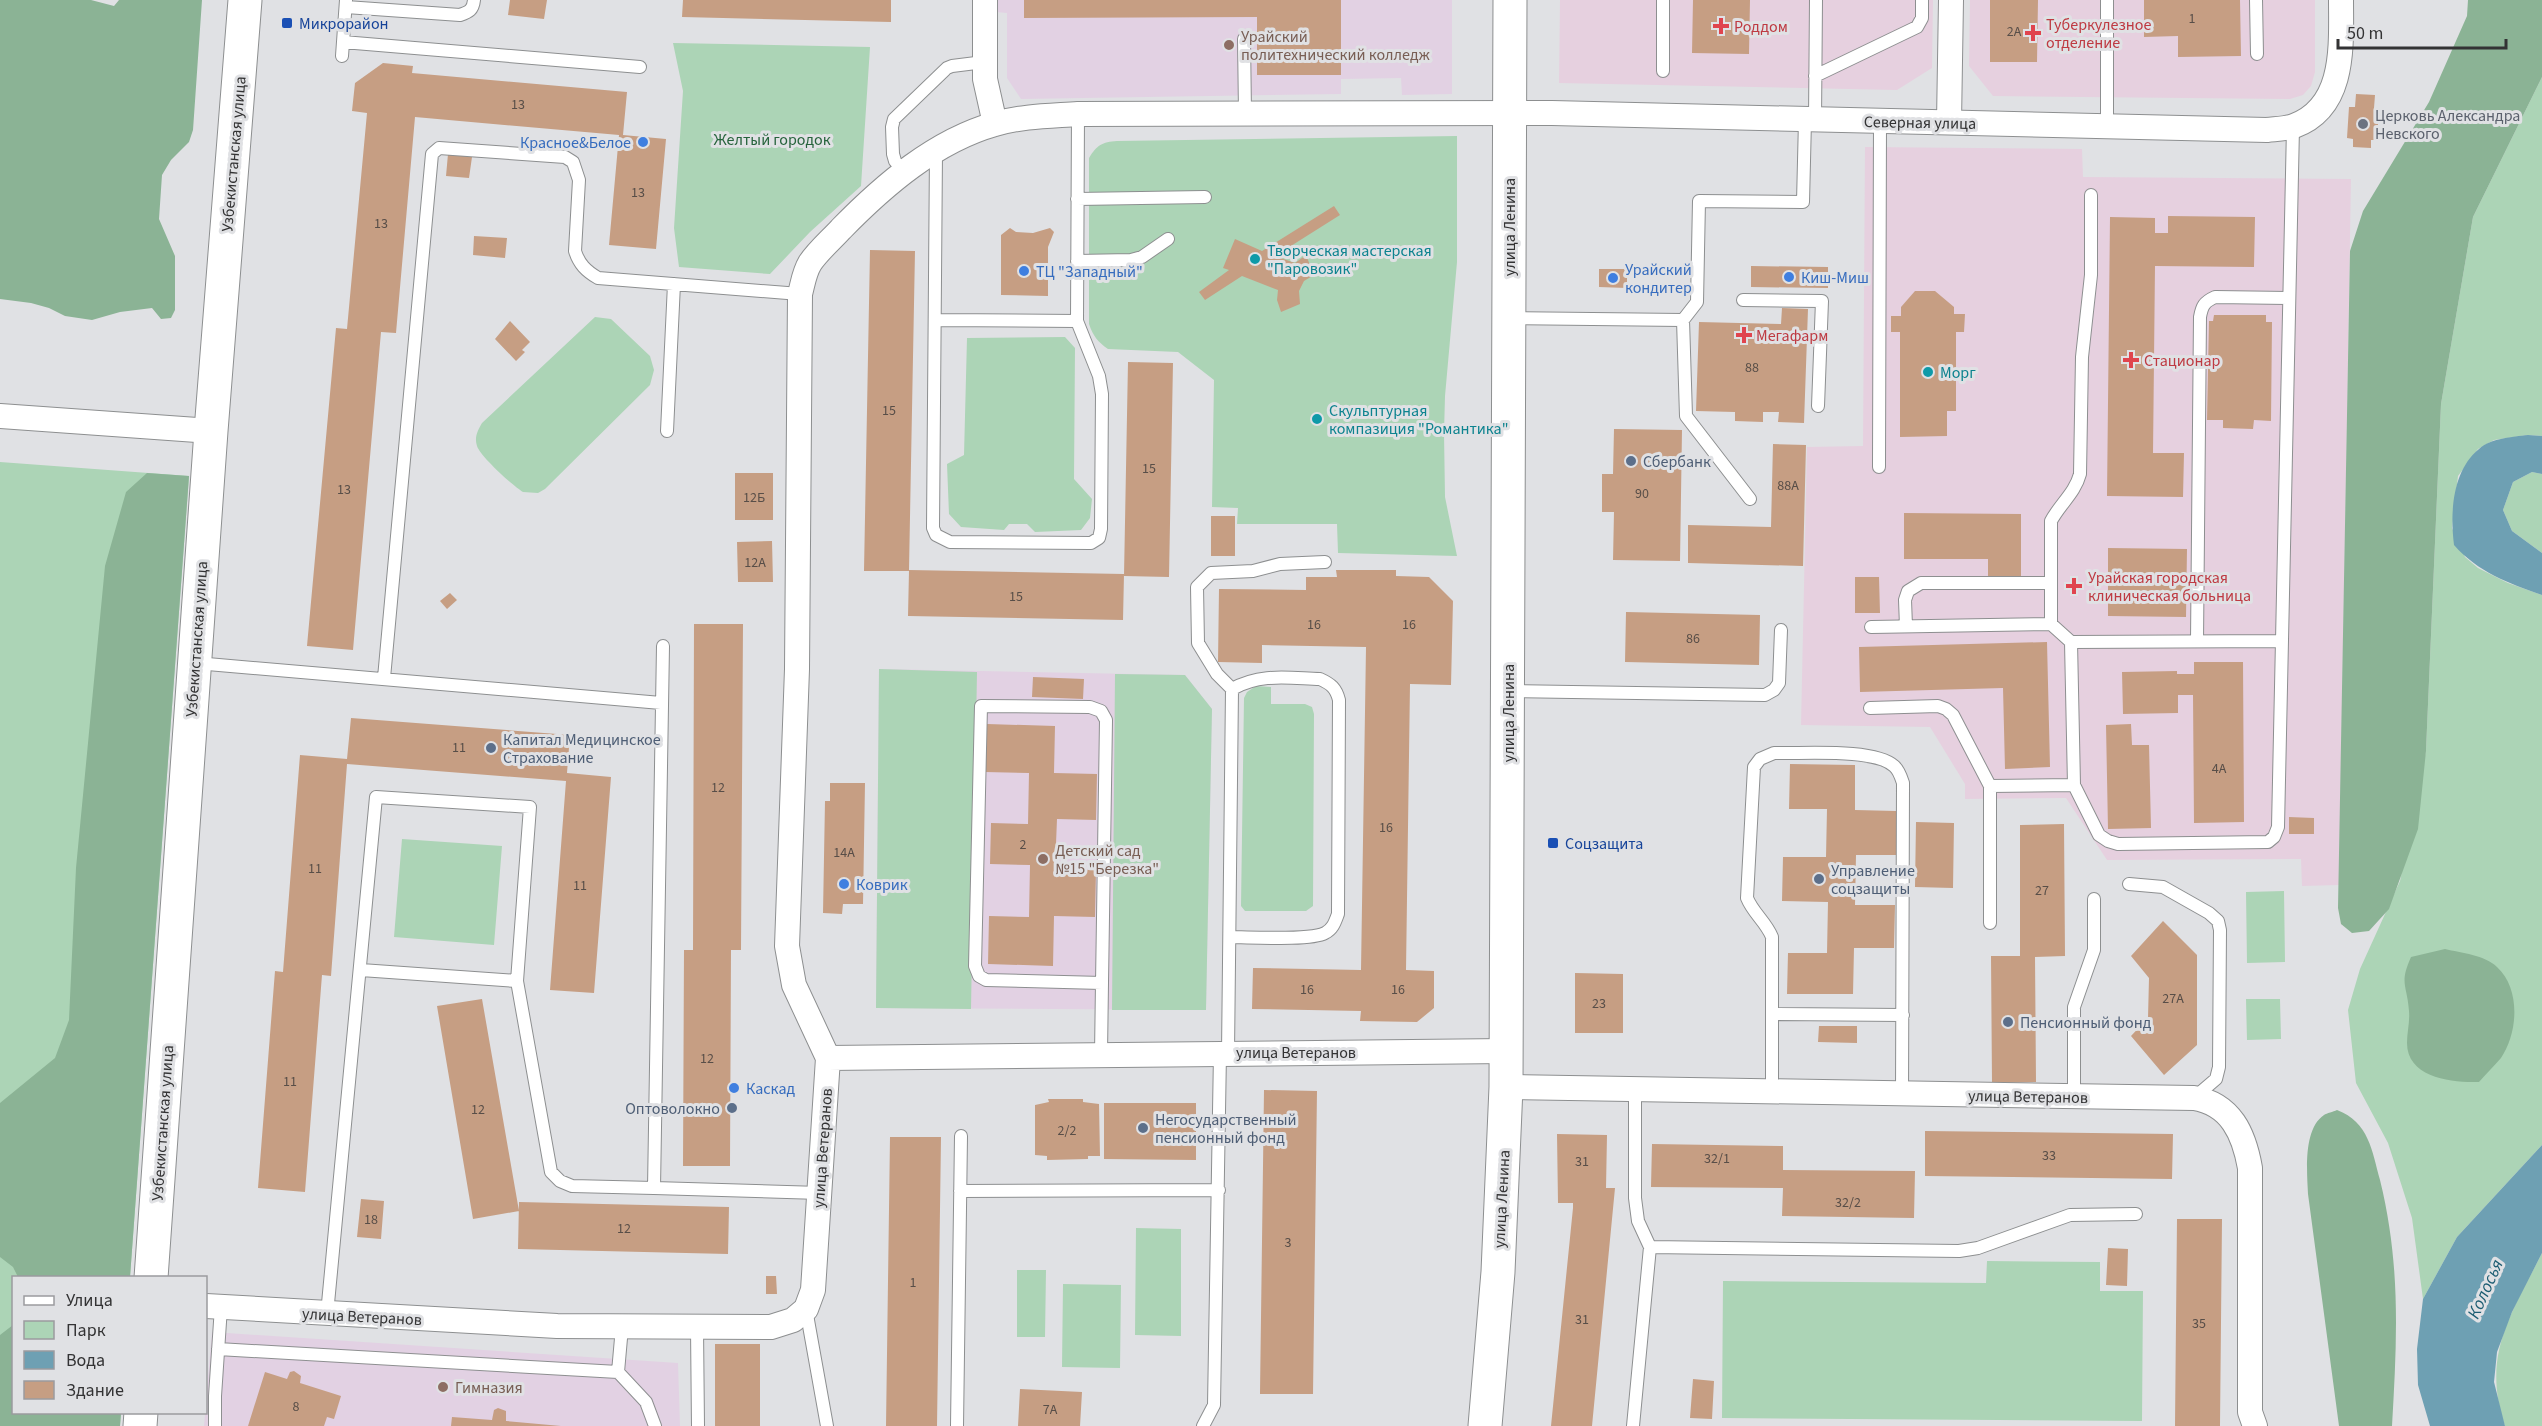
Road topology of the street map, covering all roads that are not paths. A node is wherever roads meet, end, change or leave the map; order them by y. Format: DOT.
graph roads {
  1 [pos="245,0"];
  2 [pos="474,0"];
  3 [pos="985,0"];
  4 [pos="1510,0"];
  5 [pos="1663,0"];
  6 [pos="1816,0"];
  7 [pos="1922,0"];
  8 [pos="1951,0"];
  9 [pos="2107,0"];
  10 [pos="2256,0"];
  11 [pos="2341,0"];
  12 [pos="346,3"];
  13 [pos="1244,39"];
  14 [pos="343,42"];
  15 [pos="2257,54"];
  16 [pos="342,56"];
  17 [pos="984,62"];
  18 [pos="639,67"];
  19 [pos="1663,71"];
  20 [pos="1815,76"];
  21 [pos="1245,113"];
  22 [pos="1078,114"];
  23 [pos="1510,114"];
  24 [pos="1810,120"];
  25 [pos="1880,121"];
  26 [pos="1949,122"];
  27 [pos="995,124"];
  28 [pos="2107,126"];
  29 [pos="2293,127"];
  30 [pos="936,152"];
  31 [pos="904,172"];
  32 [pos="2091,195"];
  33 [pos="1205,197"];
  34 [pos="1077,199"];
  35 [pos="1168,239"];
  36 [pos="1077,261"];
  37 [pos="674,284"];
  38 [pos="800,294"];
  39 [pos="2289,298"];
  40 [pos="1743,300"];
  41 [pos="1509,318"];
  42 [pos="935,320"];
  43 [pos="1683,320"];
  44 [pos="1077,321"];
  45 [pos="1818,406"];
  46 [pos="0,416"];
  47 [pos="211,431"];
  48 [pos="667,431"];
  49 [pos="1879,467"];
  50 [pos="1750,499"];
  51 [pos="1325,562"];
  52 [pos="2051,583"];
  53 [pos="2051,624"];
  54 [pos="1906,626"];
  55 [pos="1871,627"];
  56 [pos="1781,630"];
  57 [pos="2197,641"];
  58 [pos="2282,641"];
  59 [pos="2071,642"];
  60 [pos="663,646"];
  61 [pos="194,663"];
  62 [pos="384,678"];
  63 [pos="1232,690"];
  64 [pos="1508,691"];
  65 [pos="661,703"];
  66 [pos="1869,708"];
  67 [pos="2074,784"];
  68 [pos="1990,786"];
  69 [pos="2128,884"];
  70 [pos="2094,899"];
  71 [pos="1990,923"];
  72 [pos="1230,937"];
  73 [pos="361,970"];
  74 [pos="517,981"];
  75 [pos="1102,982"];
  76 [pos="1772,1014"];
  77 [pos="1903,1015"];
  78 [pos="1506,1050"];
  79 [pos="1224,1053"];
  80 [pos="1101,1054"];
  81 [pos="828,1058"];
  82 [pos="1506,1087"];
  83 [pos="1635,1090"];
  84 [pos="1772,1092"];
  85 [pos="1902,1095"];
  86 [pos="2074,1096"];
  87 [pos="2194,1098"];
  88 [pos="961,1136"];
  89 [pos="654,1188"];
  90 [pos="1219,1190"];
  91 [pos="960,1191"];
  92 [pos="820,1193"];
  93 [pos="2136,1214"];
  94 [pos="1650,1246"];
  95 [pos="151,1276"];
  96 [pos="213,1307"];
  97 [pos="806,1309"];
  98 [pos="327,1314"];
  99 [pos="622,1328"];
  100 [pos="697,1328"];
  101 [pos="218,1349"];
  102 [pos="618,1372"];
  103 [pos="1214,1405"];
  104 [pos="215,1426"];
  105 [pos="655,1426"];
  106 [pos="698,1426"];
  107 [pos="827,1426"];
  108 [pos="957,1426"];
  109 [pos="1203,1426"];
  110 [pos="1213,1426"];
  111 [pos="1485,1426"];
  112 [pos="1634,1426"];
  113 [pos="2255,1426"];
  1 -- 47 [label="main road, Узбекистанская улица"];
  2 -- 12 [label="lane"];
  3 -- 17 [label="street"];
  4 -- 23 [label="main road, улица Ленина"];
  5 -- 19 [label="lane"];
  6 -- 20 [label="lane"];
  7 -- 20 [label="lane"];
  8 -- 26 [label="street"];
  9 -- 28 [label="lane"];
  10 -- 15 [label="lane"];
  11 -- 29 [label="street, Северная улица"];
  12 -- 14 [label="lane"];
  13 -- 21 [label="lane"];
  14 -- 16 [label="lane"];
  14 -- 18 [label="lane"];
  17 -- 27 [label="street"];
  17 -- 31 [label="lane"];
  20 -- 24 [label="lane"];
  21 -- 22 [label="street, Северная улица"];
  21 -- 23 [label="street, Северная улица"];
  22 -- 27 [label="street, Северная улица"];
  22 -- 34 [label="lane"];
  23 -- 24 [label="street, Северная улица"];
  23 -- 41 [label="main road, улица Ленина"];
  24 -- 25 [label="street, Северная улица"];
  24 -- 43 [label="lane"];
  25 -- 26 [label="street, Северная улица"];
  25 -- 49 [label="lane"];
  26 -- 28 [label="street, Северная улица"];
  27 -- 30 [label="street, Северная улица"];
  28 -- 29 [label="street, Северная улица"];
  29 -- 39 [label="lane"];
  30 -- 31 [label="street, Северная улица"];
  30 -- 42 [label="lane"];
  31 -- 38 [label="street, Северная улица"];
  32 -- 52 [label="lane"];
  33 -- 34 [label="lane"];
  34 -- 36 [label="lane"];
  35 -- 36 [label="lane"];
  36 -- 44 [label="lane"];
  37 -- 38 [label="lane"];
  37 -- 48 [label="lane"];
  37 -- 62 [label="lane"];
  38 -- 81 [label="street, Северная улица"];
  39 -- 57 [label="lane"];
  39 -- 58 [label="lane"];
  40 -- 45 [label="lane"];
  41 -- 43 [label="lane"];
  41 -- 64 [label="main road, улица Ленина"];
  42 -- 44 [label="lane"];
  42 -- 44 [label="lane"];
  43 -- 50 [label="lane"];
  46 -- 47 [label="street"];
  47 -- 61 [label="main road, Узбекистанская улица"];
  51 -- 63 [label="lane"];
  52 -- 53 [label="lane"];
  52 -- 54 [label="lane"];
  53 -- 54 [label="lane"];
  53 -- 59 [label="lane"];
  54 -- 55 [label="lane"];
  56 -- 64 [label="lane"];
  57 -- 58 [label="lane"];
  57 -- 59 [label="lane"];
  58 -- 67 [label="lane"];
  59 -- 67 [label="lane"];
  60 -- 65 [label="lane"];
  61 -- 62 [label="lane"];
  61 -- 95 [label="main road, Узбекистанская улица"];
  62 -- 65 [label="lane"];
  63 -- 72 [label="lane"];
  63 -- 72 [label="lane"];
  64 -- 78 [label="main road, улица Ленина"];
  65 -- 89 [label="lane"];
  66 -- 68 [label="lane"];
  67 -- 68 [label="lane"];
  68 -- 71 [label="lane"];
  69 -- 87 [label="lane"];
  70 -- 86 [label="lane"];
  72 -- 79 [label="lane"];
  73 -- 74 [label="lane"];
  73 -- 74 [label="lane"];
  73 -- 98 [label="lane"];
  74 -- 89 [label="lane"];
  75 -- 75 [label="lane"];
  75 -- 80 [label="lane"];
  76 -- 77 [label="lane"];
  76 -- 77 [label="lane"];
  76 -- 84 [label="lane"];
  77 -- 85 [label="lane"];
  78 -- 79 [label="street, улица Ветеранов"];
  78 -- 82 [label="main road, улица Ленина"];
  79 -- 80 [label="street, улица Ветеранов"];
  79 -- 90 [label="lane"];
  80 -- 81 [label="street, улица Ветеранов"];
  81 -- 92 [label="street, улица Ветеранов"];
  82 -- 83 [label="street, улица Ветеранов"];
  82 -- 111 [label="main road, улица Ленина"];
  83 -- 84 [label="street, улица Ветеранов"];
  83 -- 94 [label="lane"];
  84 -- 85 [label="street, улица Ветеранов"];
  85 -- 86 [label="street, улица Ветеранов"];
  86 -- 87 [label="street, улица Ветеранов"];
  87 -- 113 [label="street, улица Ветеранов"];
  88 -- 91 [label="lane"];
  89 -- 92 [label="lane"];
  90 -- 91 [label="lane"];
  90 -- 103 [label="lane"];
  91 -- 108 [label="lane"];
  92 -- 97 [label="street, улица Ветеранов"];
  93 -- 94 [label="lane"];
  94 -- 112 [label="lane"];
  96 -- 98 [label="street, улица Ветеранов"];
  96 -- 101 [label="lane"];
  97 -- 100 [label="street, улица Ветеранов"];
  97 -- 107 [label="lane"];
  98 -- 99 [label="street, улица Ветеранов"];
  99 -- 100 [label="street, улица Ветеранов"];
  99 -- 102 [label="lane"];
  100 -- 106 [label="lane"];
  101 -- 102 [label="lane"];
  101 -- 104 [label="lane"];
  102 -- 105 [label="lane"];
  103 -- 109 [label="lane"];
  103 -- 110 [label="lane"];
}
